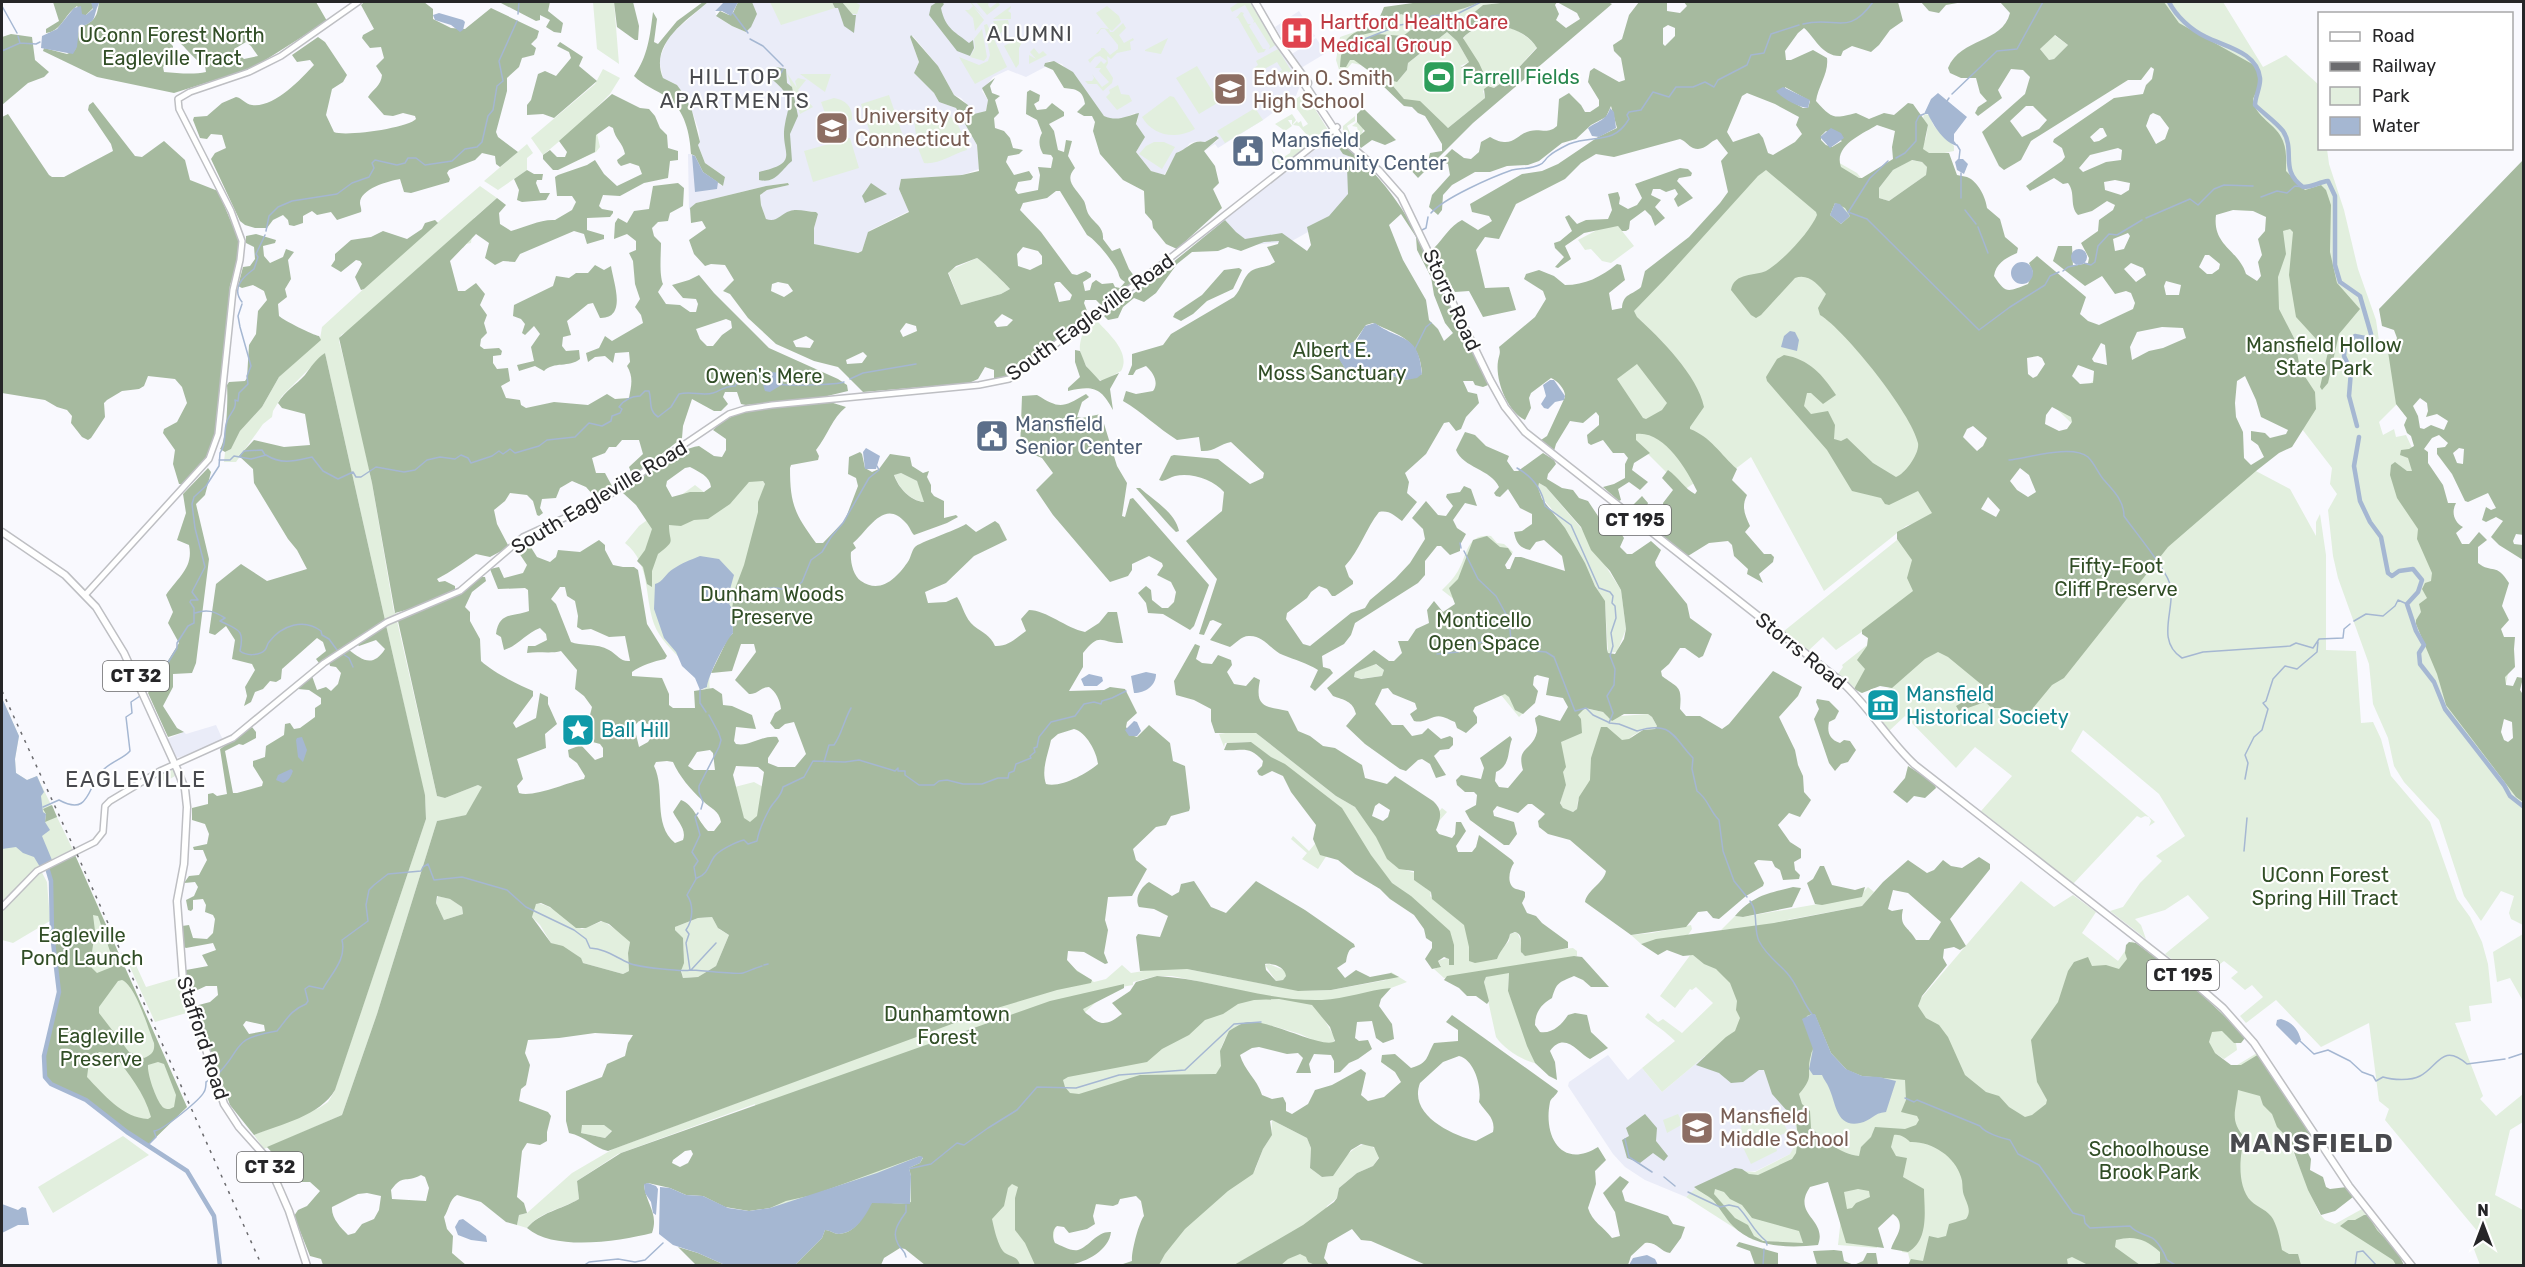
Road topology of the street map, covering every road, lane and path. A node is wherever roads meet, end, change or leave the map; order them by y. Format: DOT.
graph roads {
  1 [pos="358,2"];
  2 [pos="1255,2"];
  3 [pos="1335,128"];
  4 [pos="2,532"];
  5 [pos="86,594"];
  6 [pos="175,764"];
  7 [pos="2,907"];
  8 [pos="307,1266"];
  9 [pos="2412,1266"];
  1 -- 5 [label="main road"];
  2 -- 3 [label="main road, Storrs Road / CT 195"];
  3 -- 6 [label="main road, South Eagleville Road"];
  3 -- 9 [label="main road, Storrs Road / CT 195"];
  4 -- 5 [label="main road, Stafford Road / CT 32"];
  5 -- 6 [label="main road, Stafford Road / CT 32"];
  6 -- 7 [label="main road, South Eagleville Road"];
  6 -- 8 [label="main road, Stafford Road / CT 32"];
}
